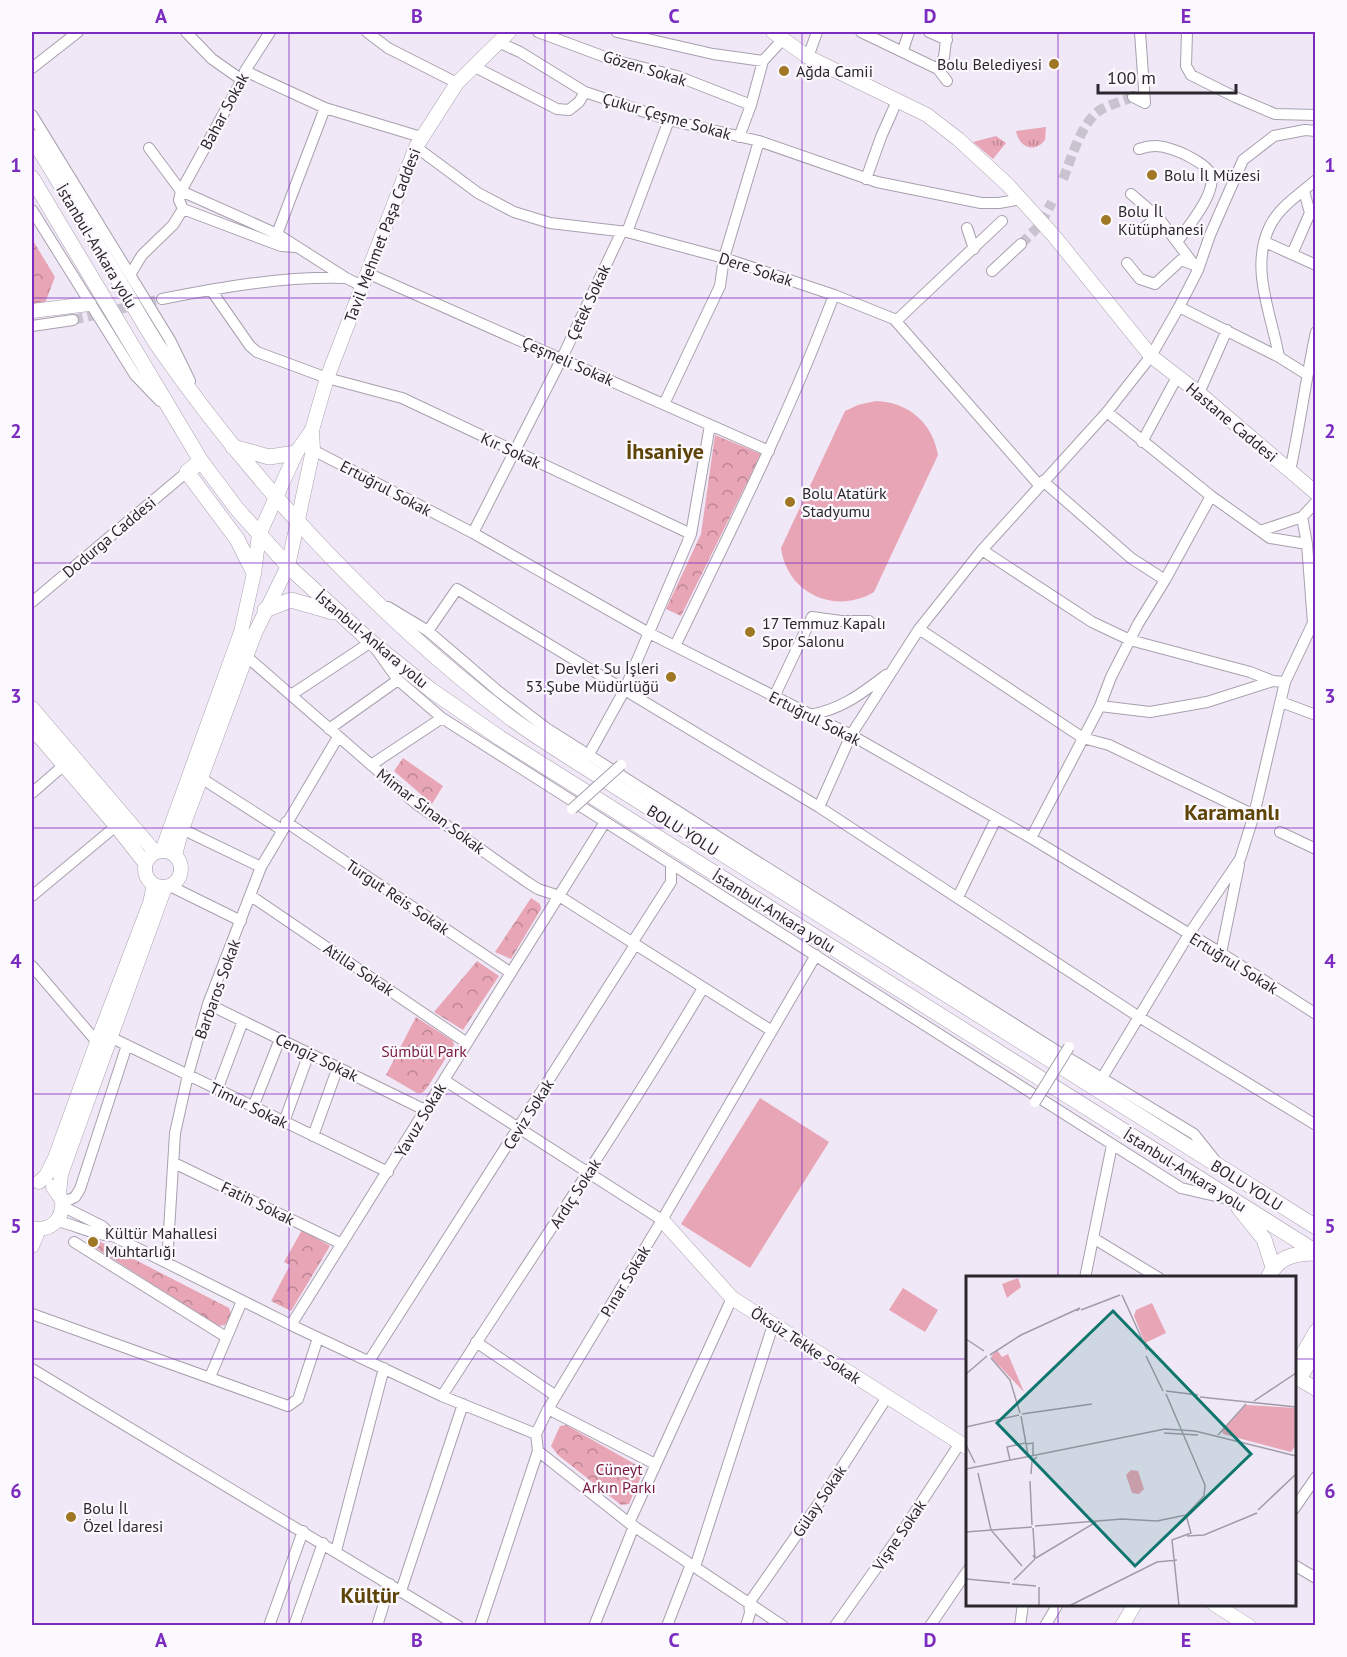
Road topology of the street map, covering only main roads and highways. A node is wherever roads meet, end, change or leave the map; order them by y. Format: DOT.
graph roads {
  1 [pos="509,32"];
  2 [pos="778,35"];
  3 [pos="32,137"];
  4 [pos="32,178"];
  5 [pos="89,304"];
  6 [pos="32,311"];
  7 [pos="233,447"];
  8 [pos="303,449"];
  9 [pos="201,461"];
  10 [pos="1295,475"];
  11 [pos="1316,483"];
  12 [pos="1316,493"];
  13 [pos="275,496"];
  14 [pos="299,522"];
  15 [pos="259,535"];
  16 [pos="288,566"];
  17 [pos="254,573"];
  18 [pos="265,610"];
  19 [pos="339,613"];
  20 [pos="32,708"];
  21 [pos="32,728"];
  22 [pos="164,853"];
  23 [pos="145,863"];
  24 [pos="163,886"];
  25 [pos="103,1039"];
  26 [pos="35,1183"];
  27 [pos="1233,1200"];
  28 [pos="61,1201"];
  29 [pos="1299,1217"];
  30 [pos="662,1220"];
  31 [pos="1316,1221"];
  32 [pos="1316,1227"];
  33 [pos="35,1229"];
  34 [pos="32,1246"];
  35 [pos="1316,1252"];
  36 [pos="1270,1272"];
  37 [pos="1316,1323"];
  38 [pos="1316,1331"];
  39 [pos="1316,1350"];
  40 [pos="1296,1357"];
  41 [pos="1296,1375"];
  42 [pos="1316,1389"];
  43 [pos="964,1446"];
  44 [pos="1134,1606"];
  45 [pos="1216,1606"];
  46 [pos="1122,1626"];
  47 [pos="1248,1626"];
  1 -- 8 [label="main road, Tavil Mehmet Paşa Caddesi"];
  2 -- 10 [label="main road, Hastane Caddesi"];
  3 -- 7 [label="highway, İstanbul-Ankara yolu"];
  4 -- 9 [label="highway, İstanbul-Ankara yolu"];
  5 -- 6 [label="main road"];
  7 -- 8 [label="highway"];
  7 -- 13 [label="highway, İstanbul-Ankara yolu"];
  8 -- 13 [label="main road"];
  8 -- 14 [label="main road, Tavil Mehmet Paşa Caddesi"];
  9 -- 15 [label="highway, İstanbul-Ankara yolu"];
  9 -- 17 [label="highway"];
  10 -- 11 [label="main road, Hastane Caddesi"];
  10 -- 12 [label="main road"];
  13 -- 14 [label="highway, İstanbul-Ankara yolu"];
  13 -- 15 [label="main road"];
  14 -- 16 [label="main road, Tavil Mehmet Paşa Caddesi"];
  14 -- 29 [label="highway, BOLU YOLU"];
  15 -- 16 [label="highway, İstanbul-Ankara yolu"];
  15 -- 17 [label="main road"];
  16 -- 18 [label="main road, Tavil Mehmet Paşa Caddesi"];
  16 -- 19 [label="highway, İstanbul-Ankara yolu"];
  17 -- 22 [label="main road"];
  18 -- 19 [label="highway"];
  18 -- 22 [label="main road, Tavil Mehmet Paşa Caddesi"];
  19 -- 27 [label="highway, İstanbul-Ankara yolu"];
  20 -- 22 [label="main road"];
  21 -- 23 [label="main road"];
  22 -- 23 [label="main road"];
  22 -- 24 [label="main road"];
  23 -- 24 [label="main road"];
  24 -- 25 [label="main road"];
  25 -- 26 [label="main road"];
  25 -- 28 [label="main road"];
  26 -- 28 [label="main road"];
  27 -- 35 [label="highway, İstanbul-Ankara yolu"];
  27 -- 36 [label="highway"];
  28 -- 33 [label="main road"];
  29 -- 31 [label="highway"];
  29 -- 32 [label="highway, BOLU YOLU"];
  30 -- 43 [label="main road, Öksüz Tekke Sokak"];
  33 -- 34 [label="main road"];
  35 -- 36 [label="highway"];
  37 -- 40 [label="main road"];
  38 -- 41 [label="main road"];
  39 -- 41 [label="highway"];
  41 -- 42 [label="main road"];
  44 -- 46 [label="main road"];
  45 -- 47 [label="main road"];
}
